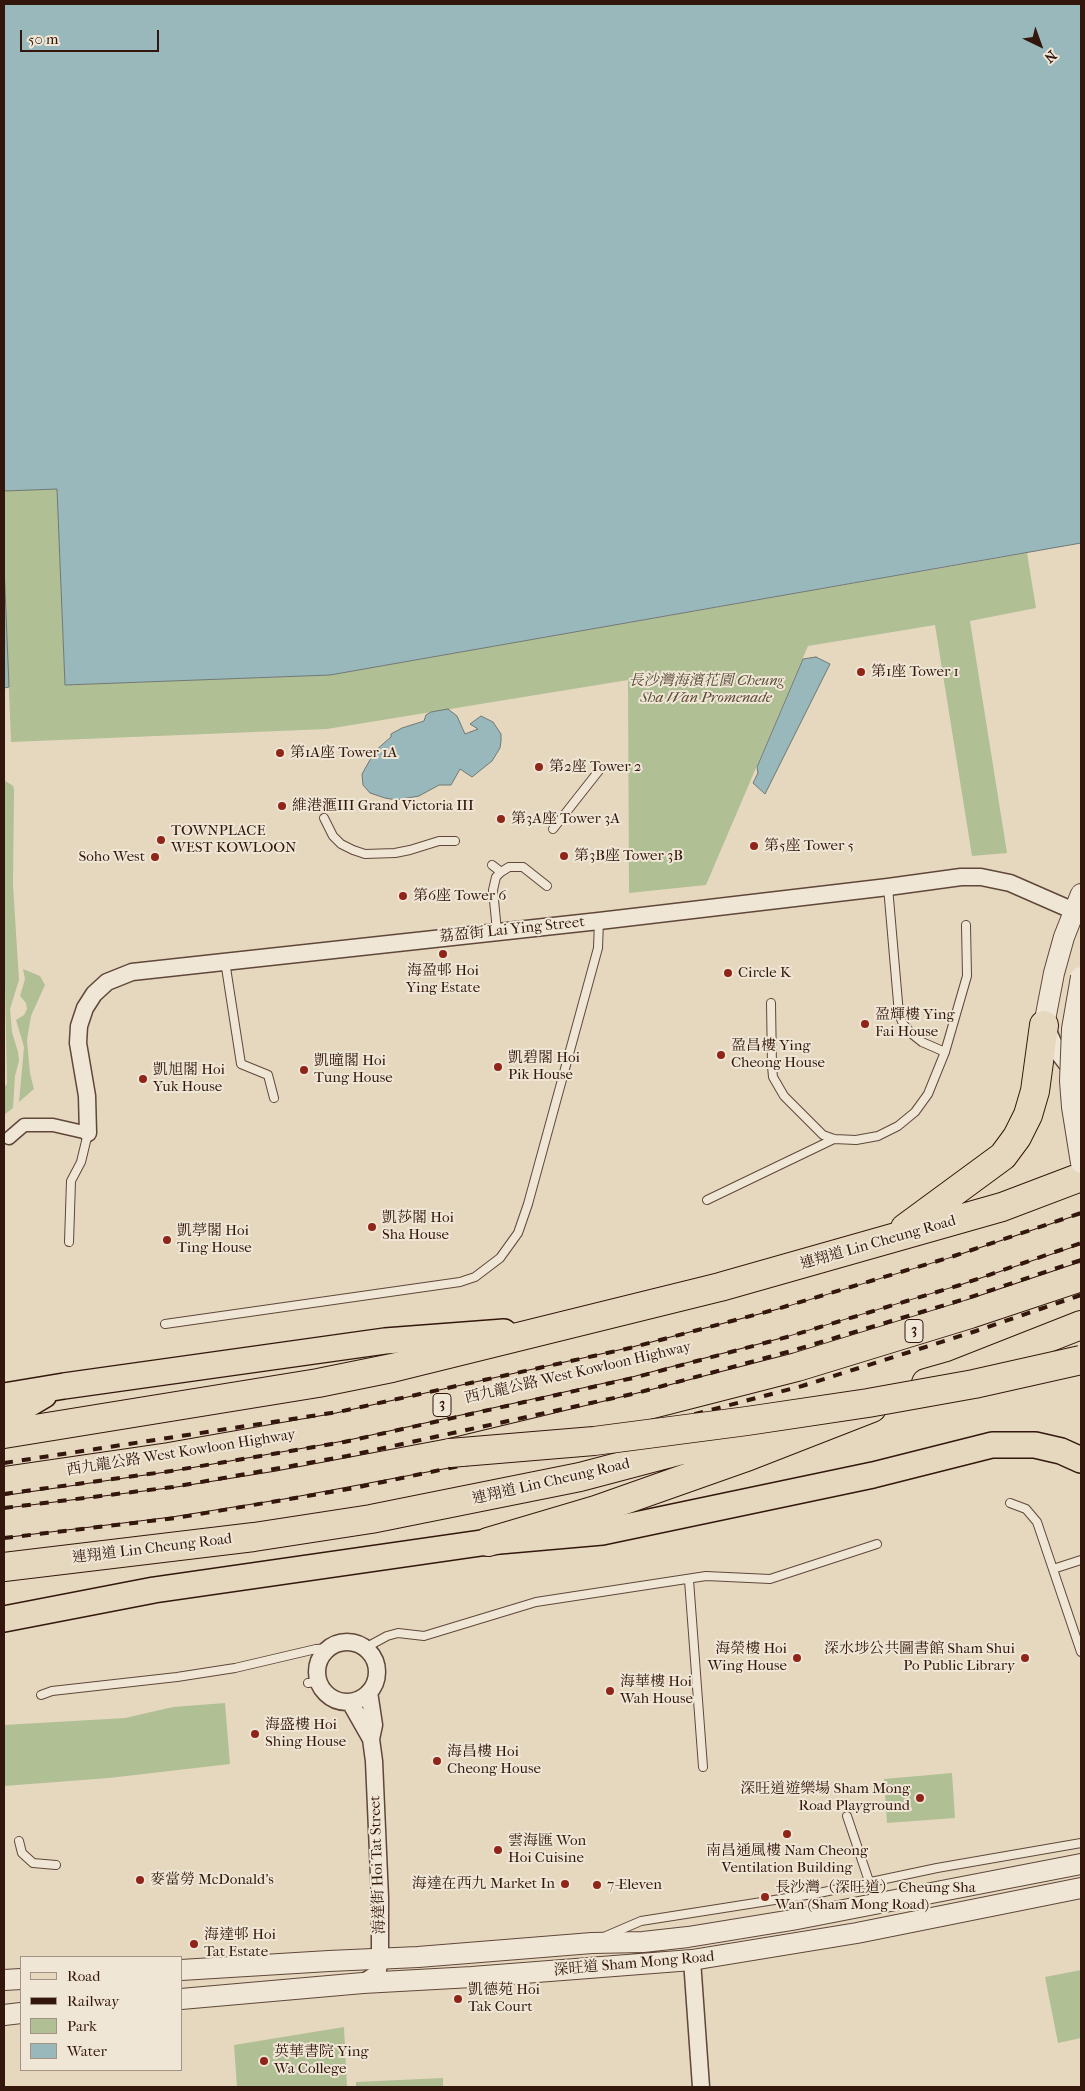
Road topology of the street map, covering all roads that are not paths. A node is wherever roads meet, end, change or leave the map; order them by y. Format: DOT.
graph roads {
  1 [pos="601,768"];
  2 [pos="324,818"];
  3 [pos="553,829"];
  4 [pos="455,841"];
  5 [pos="492,865"];
  6 [pos="501,872"];
  7 [pos="547,886"];
  8 [pos="888,888"];
  9 [pos="1077,902"];
  10 [pos="600,921"];
  11 [pos="966,925"];
  12 [pos="497,931"];
  13 [pos="225,961"];
  14 [pos="1067,975"];
  15 [pos="772,1003"];
  16 [pos="1044,1025"];
  17 [pos="945,1052"];
  18 [pos="1081,1074"];
  19 [pos="274,1098"];
  20 [pos="88,1133"];
  21 [pos="9,1138"];
  22 [pos="834,1139"];
  23 [pos="1081,1163"];
  24 [pos="1081,1177"];
  25 [pos="706,1200"];
  26 [pos="1081,1229"];
  27 [pos="889,1240"];
  28 [pos="69,1242"];
  29 [pos="1081,1277"];
  30 [pos="165,1324"];
  31 [pos="1081,1326"];
  32 [pos="555,1328"];
  33 [pos="1081,1360"];
  34 [pos="954,1375"];
  35 [pos="6,1416"];
  36 [pos="450,1453"];
  37 [pos="1081,1460"];
  38 [pos="4,1480"];
  39 [pos="1010,1503"];
  40 [pos="4,1523"];
  41 [pos="488,1542"];
  42 [pos="876,1544"];
  43 [pos="1081,1560"];
  44 [pos="4,1567"];
  45 [pos="1053,1569"];
  46 [pos="689,1580"];
  47 [pos="8,1619"];
  48 [pos="330,1648"];
  49 [pos="365,1648"];
  50 [pos="1081,1652"];
  51 [pos="369,1692"];
  52 [pos="41,1695"];
  53 [pos="350,1702"];
  54 [pos="371,1739"];
  55 [pos="703,1767"];
  56 [pos="847,1816"];
  57 [pos="19,1840"];
  58 [pos="1081,1843"];
  59 [pos="36,1855"];
  60 [pos="27,1858"];
  61 [pos="1081,1864"];
  62 [pos="56,1865"];
  63 [pos="869,1883"];
  64 [pos="1081,1888"];
  65 [pos="876,1904"];
  66 [pos="592,1942"];
  67 [pos="380,1958"];
  68 [pos="692,1960"];
  69 [pos="182,1970"];
  70 [pos="20,1979"];
  71 [pos="4,1980"];
  72 [pos="363,1983"];
  73 [pos="182,1999"];
  74 [pos="20,2013"];
  75 [pos="4,2015"];
  76 [pos="701,2087"];
  1 -- 3 [label="lane"];
  2 -- 4 [label="lane"];
  5 -- 6 [label="lane"];
  6 -- 7 [label="lane"];
  6 -- 12 [label="lane"];
  8 -- 9 [label="street, 荔盈街 Lai Ying Street"];
  8 -- 10 [label="street, 荔盈街 Lai Ying Street"];
  8 -- 17 [label="lane"];
  9 -- 14 [label="street"];
  10 -- 12 [label="street, 荔盈街 Lai Ying Street"];
  10 -- 30 [label="lane"];
  11 -- 17 [label="lane"];
  12 -- 13 [label="street, 荔盈街 Lai Ying Street"];
  13 -- 19 [label="lane"];
  13 -- 20 [label="street, 荔盈街 Lai Ying Street"];
  14 -- 16 [label="street"];
  14 -- 23 [label="street, bridge"];
  15 -- 22 [label="lane"];
  16 -- 18 [label="street"];
  16 -- 27 [label="highway"];
  17 -- 22 [label="lane"];
  20 -- 21 [label="street"];
  20 -- 28 [label="lane"];
  22 -- 25 [label="lane"];
  24 -- 27 [label="highway, 連翔道 Lin Cheung Road"];
  26 -- 38 [label="highway, 西九龍公路 West Kowloon Highway / 3"];
  27 -- 32 [label="highway, 連翔道 Lin Cheung Road"];
  29 -- 36 [label="highway, 3, bridge"];
  31 -- 34 [label="highway, 連翔道 Lin Cheung Road"];
  32 -- 35 [label="highway, 連翔道 Lin Cheung Road"];
  32 -- 35 [label="main road, 連翔道 Lin Cheung Road"];
  33 -- 36 [label="highway, bridge"];
  34 -- 41 [label="highway"];
  34 -- 44 [label="highway, 連翔道 Lin Cheung Road"];
  36 -- 40 [label="highway, 3"];
  37 -- 41 [label="main road"];
  39 -- 45 [label="lane"];
  41 -- 47 [label="main road"];
  42 -- 46 [label="lane"];
  43 -- 45 [label="lane"];
  45 -- 50 [label="lane"];
  46 -- 49 [label="lane"];
  46 -- 55 [label="lane"];
  48 -- 49 [label="street"];
  48 -- 52 [label="lane"];
  48 -- 53 [label="street"];
  49 -- 51 [label="street, 海達街 Hoi Tat Street"];
  51 -- 53 [label="street"];
  51 -- 54 [label="street, 海達街 Hoi Tat Street"];
  53 -- 54 [label="street, 海達街 Hoi Tat Street"];
  54 -- 67 [label="street, 海達街 Hoi Tat Street"];
  56 -- 63 [label="lane"];
  57 -- 60 [label="lane"];
  58 -- 63 [label="lane"];
  59 -- 60 [label="lane"];
  60 -- 62 [label="lane"];
  61 -- 65 [label="street, 深旺道 Sham Mong Road"];
  63 -- 65 [label="lane"];
  63 -- 66 [label="lane"];
  64 -- 68 [label="street, 深旺道 Sham Mong Road"];
  65 -- 66 [label="street, 深旺道 Sham Mong Road"];
  66 -- 67 [label="street, 深旺道 Sham Mong Road"];
  67 -- 69 [label="street, 深旺道 Sham Mong Road"];
  67 -- 72 [label="street, 海達街 Hoi Tat Street"];
  68 -- 72 [label="street, 深旺道 Sham Mong Road"];
  68 -- 76 [label="street"];
  70 -- 71 [label="street"];
  72 -- 73 [label="street, 深旺道 Sham Mong Road"];
  74 -- 75 [label="street"];
}
